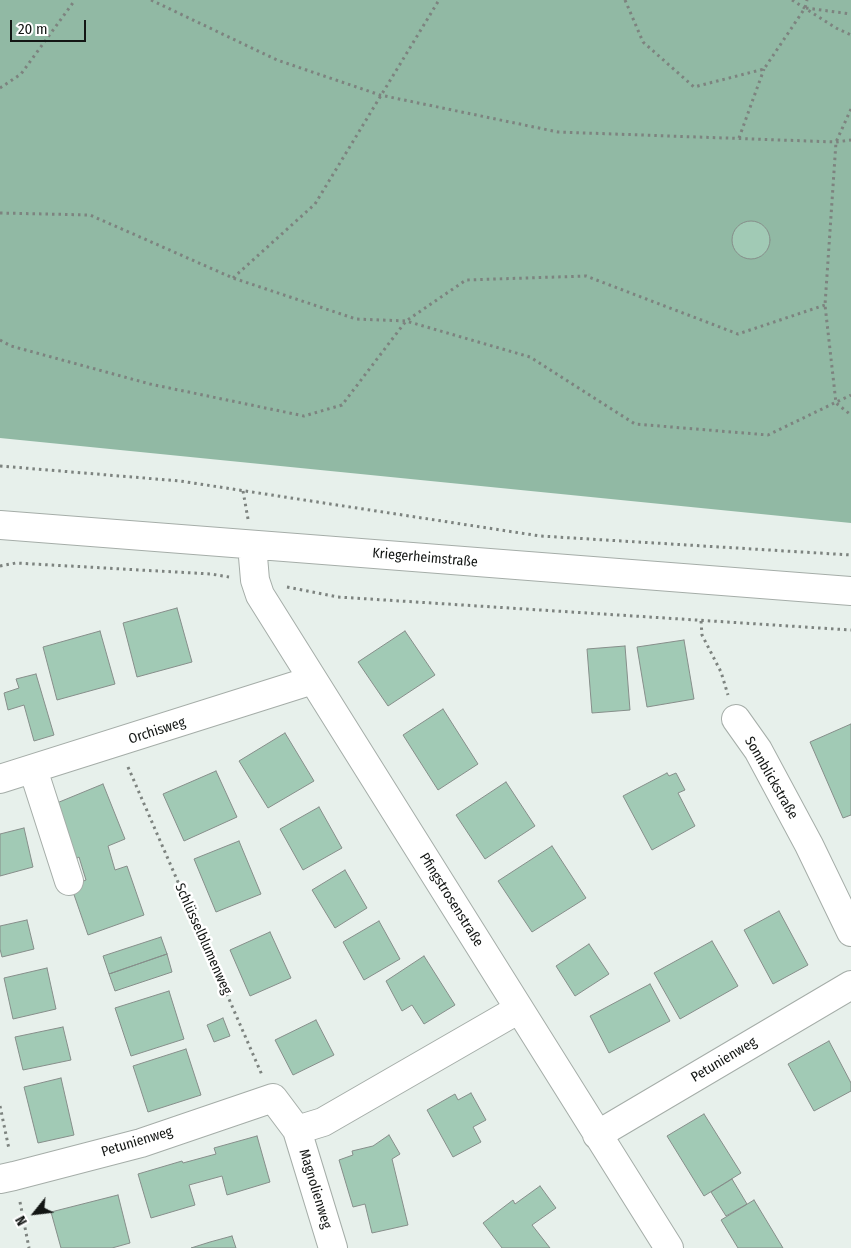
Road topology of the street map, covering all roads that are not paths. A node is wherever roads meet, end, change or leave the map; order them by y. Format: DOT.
graph roads {
  1 [pos="0,525"];
  2 [pos="252,544"];
  3 [pos="851,591"];
  4 [pos="314,680"];
  5 [pos="736,719"];
  6 [pos="33,769"];
  7 [pos="0,780"];
  8 [pos="69,881"];
  9 [pos="851,932"];
  10 [pos="851,985"];
  11 [pos="519,1009"];
  12 [pos="297,1130"];
  13 [pos="597,1136"];
  14 [pos="0,1179"];
  15 [pos="333,1248"];
  16 [pos="669,1248"];
  1 -- 2 [label="street, Kriegerheimstraße"];
  2 -- 3 [label="street, Kriegerheimstraße"];
  2 -- 4 [label="street, Pfingstrosenstraße"];
  4 -- 6 [label="street, Orchisweg"];
  4 -- 11 [label="street, Pfingstrosenstraße"];
  5 -- 9 [label="street, Sonnblickstraße"];
  6 -- 7 [label="street, Orchisweg"];
  6 -- 8 [label="street"];
  10 -- 13 [label="street, Petunienweg"];
  11 -- 12 [label="street"];
  11 -- 13 [label="street, Pfingstrosenstraße"];
  12 -- 14 [label="street, Petunienweg"];
  12 -- 15 [label="street, Magnolienweg"];
  13 -- 16 [label="street, Pfingstrosenstraße"];
}
